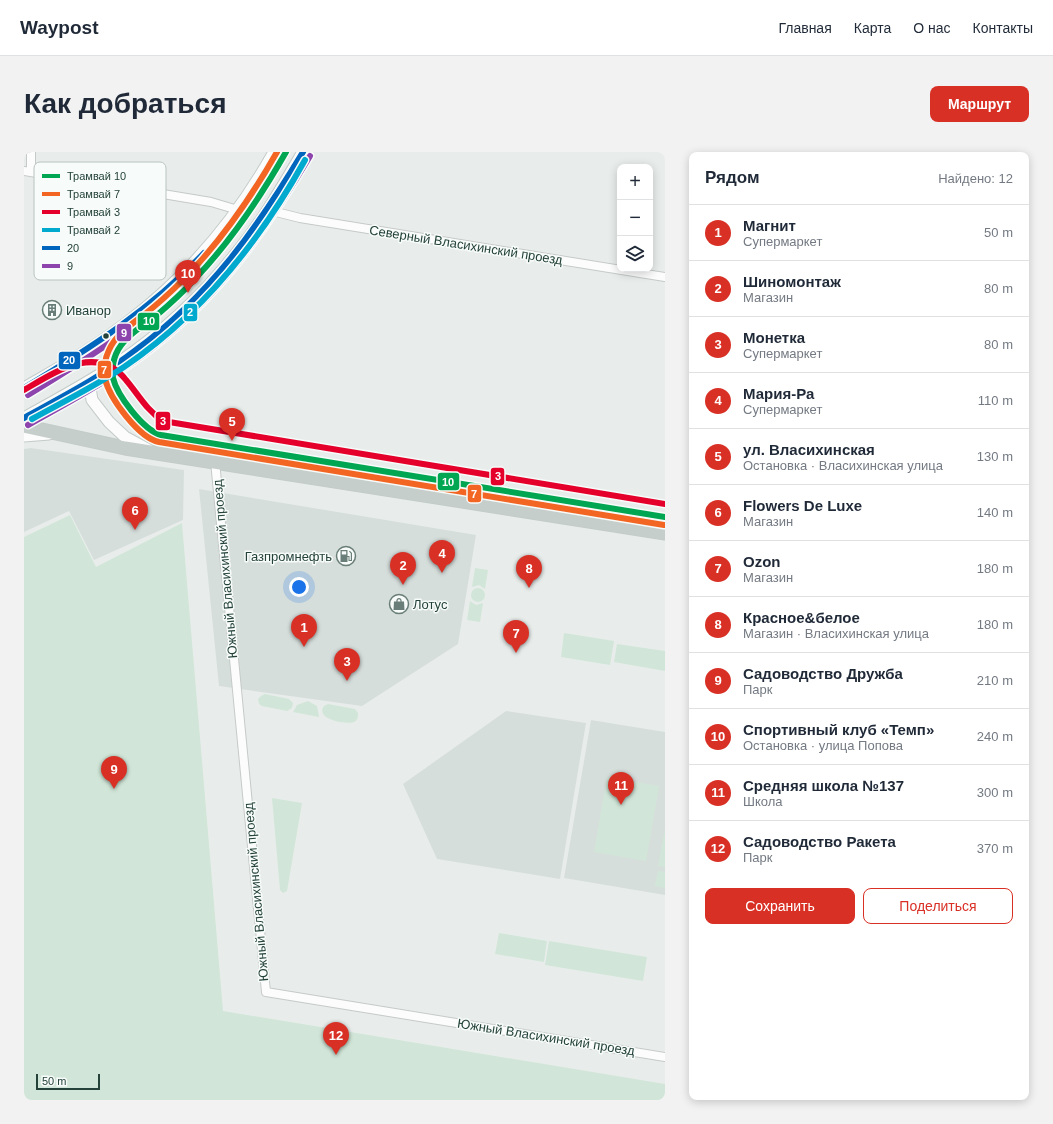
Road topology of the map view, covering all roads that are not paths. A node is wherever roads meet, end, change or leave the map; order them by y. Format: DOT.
graph roads {
  1 [pos="31,152"];
  2 [pos="274,152"];
  3 [pos="303,152"];
  4 [pos="27,171"];
  5 [pos="166,194"];
  6 [pos="238,210"];
  7 [pos="268,210"];
  8 [pos="665,277"];
  9 [pos="89,382"];
  10 [pos="25,387"];
  11 [pos="24,418"];
  12 [pos="24,426"];
  13 [pos="54,434"];
  14 [pos="24,436"];
  15 [pos="152,451"];
  16 [pos="215,461"];
  17 [pos="665,533"];
  18 [pos="665,1057"];
  1 -- 4 [label="street"];
  2 -- 6 [label="main road"];
  3 -- 7 [label="main road"];
  5 -- 6 [label="street"];
  6 -- 10 [label="main road"];
  7 -- 8 [label="street, Северный Власихинский проезд"];
  7 -- 9 [label="main road"];
  9 -- 11 [label="main road"];
  9 -- 15 [label="main road"];
  12 -- 13 [label="highway"];
  13 -- 14 [label="main road"];
  13 -- 15 [label="highway"];
  15 -- 16 [label="highway"];
  16 -- 17 [label="highway"];
  16 -- 18 [label="street, Южный Власихинский проезд"];
}
